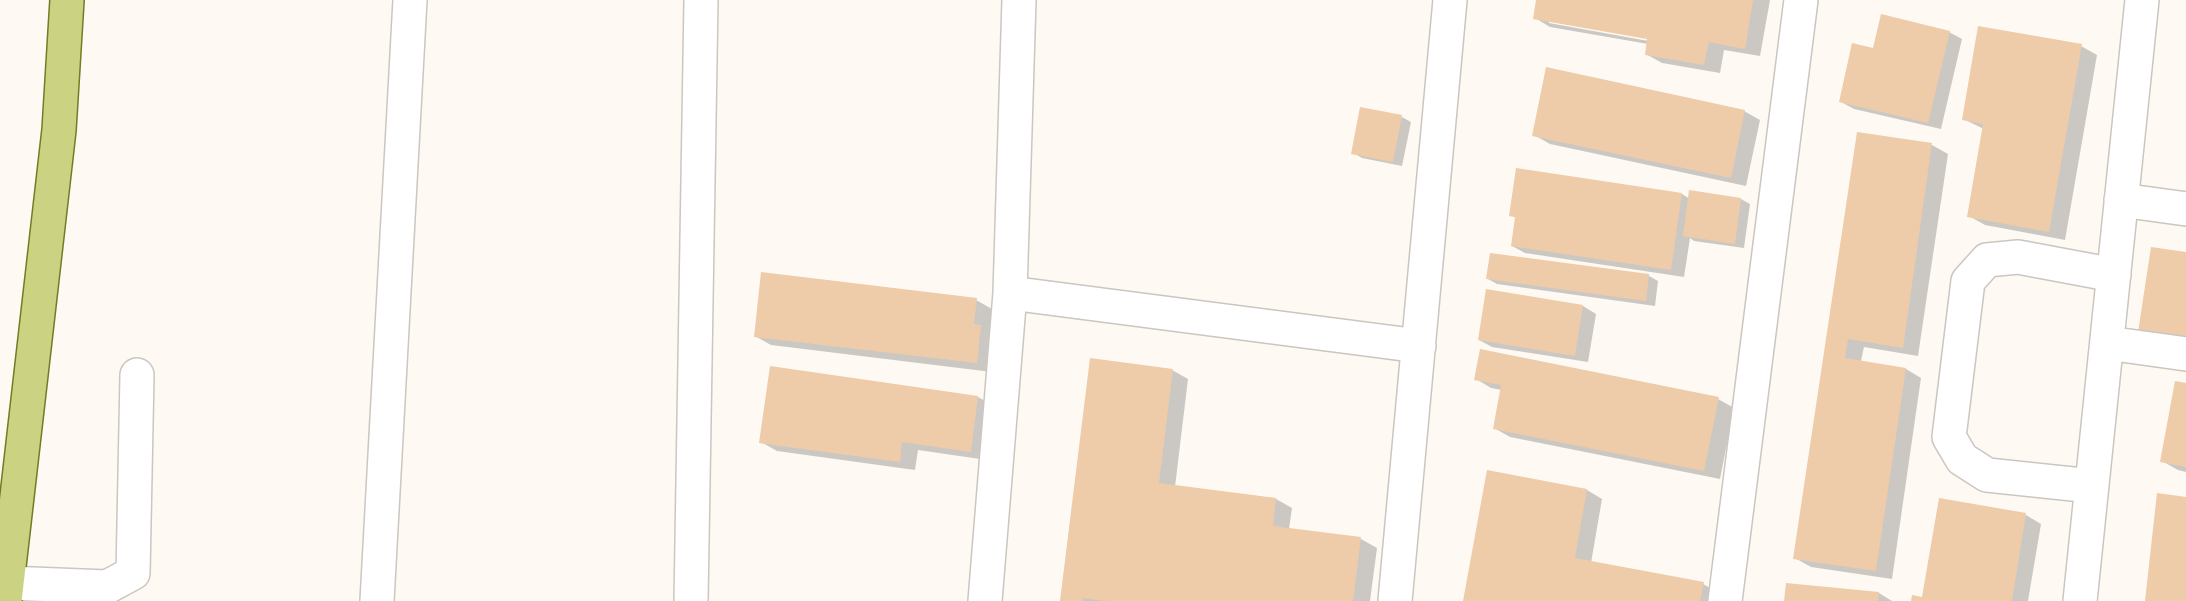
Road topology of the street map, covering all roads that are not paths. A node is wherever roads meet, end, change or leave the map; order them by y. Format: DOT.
graph roads {
  1 [pos="67,0"];
  2 [pos="410,0"];
  3 [pos="701,0"];
  4 [pos="1019,0"];
  5 [pos="1450,0"];
  6 [pos="1801,0"];
  7 [pos="2142,0"];
  8 [pos="2121,200"];
  9 [pos="2186,208"];
  10 [pos="2114,275"];
  11 [pos="1010,293"];
  12 [pos="2107,343"];
  13 [pos="1419,346"];
  14 [pos="2186,354"];
  15 [pos="137,375"];
  16 [pos="2092,486"];
  17 [pos="6,592"];
  18 [pos="377,601"];
  19 [pos="691,601"];
  20 [pos="985,601"];
  21 [pos="1395,601"];
  22 [pos="1725,601"];
  23 [pos="2080,601"];
  1 -- 17 [label="main road"];
  2 -- 18 [label="street"];
  3 -- 19 [label="street"];
  4 -- 11 [label="street"];
  5 -- 13 [label="street"];
  6 -- 22 [label="street"];
  7 -- 8 [label="street"];
  8 -- 9 [label="street"];
  8 -- 10 [label="street"];
  10 -- 12 [label="street"];
  10 -- 16 [label="street"];
  11 -- 13 [label="street"];
  11 -- 20 [label="street"];
  12 -- 14 [label="street"];
  12 -- 16 [label="street"];
  13 -- 21 [label="street"];
  15 -- 17 [label="street"];
  16 -- 23 [label="street"];
}
